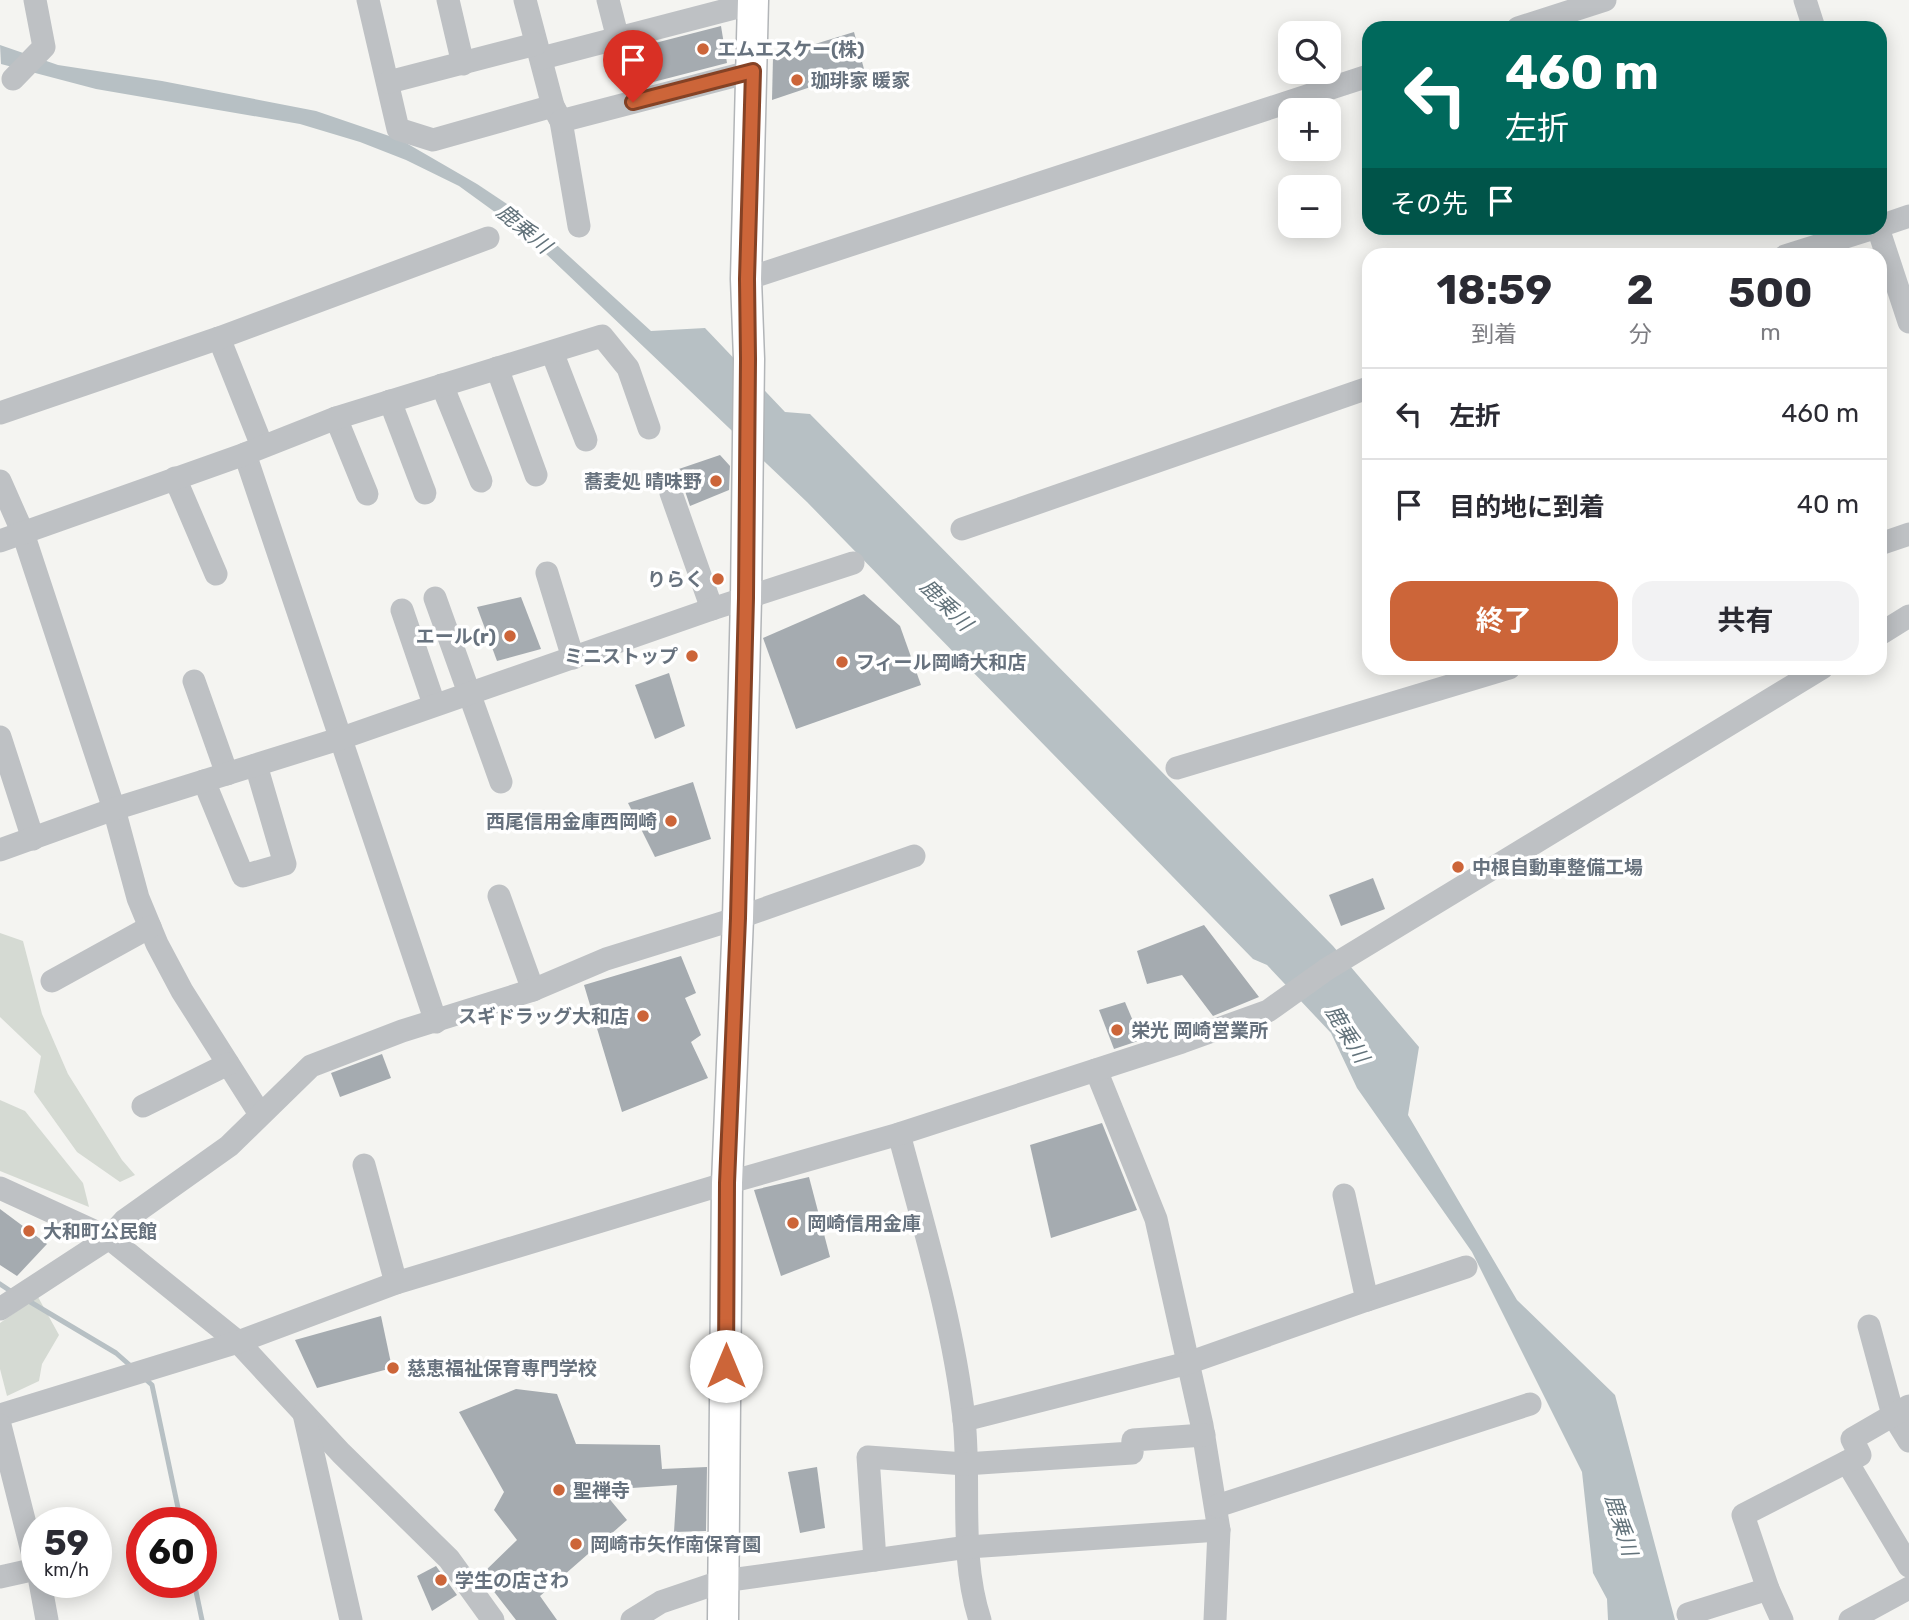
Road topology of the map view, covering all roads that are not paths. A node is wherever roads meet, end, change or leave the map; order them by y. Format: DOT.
graph roads {
  1 [pos="35,0"];
  2 [pos="368,0"];
  3 [pos="448,0"];
  4 [pos="525,0"];
  5 [pos="608,0"];
  6 [pos="1605,0"];
  7 [pos="1805,0"];
  8 [pos="753,1"];
  9 [pos="683,11"];
  10 [pos="1540,21"];
  11 [pos="1812,21"];
  12 [pos="618,40"];
  13 [pos="539,51"];
  14 [pos="463,64"];
  15 [pos="753,71"];
  16 [pos="1362,78"];
  17 [pos="13,79"];
  18 [pos="389,82"];
  19 [pos="557,113"];
  20 [pos="1909,216"];
  21 [pos="1887,224"];
  22 [pos="579,226"];
  23 [pos="1852,235"];
  24 [pos="488,238"];
  25 [pos="1810,248"];
  26 [pos="1887,257"];
  27 [pos="747,279"];
  28 [pos="1909,322"];
  29 [pos="219,338"];
  30 [pos="552,352"];
  31 [pos="497,368"];
  32 [pos="442,385"];
  33 [pos="1362,390"];
  34 [pos="390,401"];
  35 [pos="0,413"];
  36 [pos="336,418"];
  37 [pos="649,428"];
  38 [pos="586,440"];
  39 [pos="254,450"];
  40 [pos="536,475"];
  41 [pos="175,478"];
  42 [pos="0,481"];
  43 [pos="481,481"];
  44 [pos="425,493"];
  45 [pos="671,493"];
  46 [pos="367,494"];
  47 [pos="961,528"];
  48 [pos="23,533"];
  49 [pos="1909,534"];
  50 [pos="0,541"];
  51 [pos="1887,542"];
  52 [pos="853,563"];
  53 [pos="547,573"];
  54 [pos="216,574"];
  55 [pos="435,598"];
  56 [pos="746,598"];
  57 [pos="712,609"];
  58 [pos="402,610"];
  59 [pos="1909,616"];
  60 [pos="1887,630"];
  61 [pos="573,658"];
  62 [pos="1486,675"];
  63 [pos="1810,675"];
  64 [pos="194,681"];
  65 [pos="468,694"];
  66 [pos="434,704"];
  67 [pos="0,737"];
  68 [pos="342,738"];
  69 [pos="256,765"];
  70 [pos="1177,768"];
  71 [pos="227,774"];
  72 [pos="204,781"];
  73 [pos="500,782"];
  74 [pos="114,809"];
  75 [pos="33,839"];
  76 [pos="0,850"];
  77 [pos="914,856"];
  78 [pos="499,896"];
  79 [pos="738,918"];
  80 [pos="150,927"];
  81 [pos="52,982"];
  82 [pos="533,990"];
  83 [pos="436,1022"];
  84 [pos="228,1063"];
  85 [pos="1096,1070"];
  86 [pos="143,1106"];
  87 [pos="260,1114"];
  88 [pos="899,1134"];
  89 [pos="363,1165"];
  90 [pos="727,1183"];
  91 [pos="0,1188"];
  92 [pos="1344,1195"];
  93 [pos="109,1238"];
  94 [pos="1466,1266"];
  95 [pos="396,1283"];
  96 [pos="1367,1300"];
  97 [pos="0,1309"];
  98 [pos="1869,1326"];
  99 [pos="238,1342"];
  100 [pos="1188,1363"];
  101 [pos="1530,1404"];
  102 [pos="1901,1410"];
  103 [pos="304,1414"];
  104 [pos="964,1420"];
  105 [pos="0,1428"];
  106 [pos="1204,1435"];
  107 [pos="1909,1441"];
  108 [pos="1847,1462"];
  109 [pos="965,1464"];
  110 [pos="1217,1506"];
  111 [pos="21,1511"];
  112 [pos="1219,1530"];
  113 [pos="968,1547"];
  114 [pos="875,1560"];
  115 [pos="1909,1566"];
  116 [pos="21,1573"];
  117 [pos="0,1577"];
  118 [pos="723,1581"];
  119 [pos="1909,1588"];
  120 [pos="1768,1589"];
  121 [pos="43,1598"];
  122 [pos="1688,1614"];
  123 [pos="47,1620"];
  124 [pos="351,1620"];
  125 [pos="493,1620"];
  126 [pos="632,1620"];
  127 [pos="723,1620"];
  128 [pos="980,1620"];
  129 [pos="1215,1620"];
  130 [pos="1782,1620"];
  131 [pos="1850,1620"];
  1 -- 17 [label="street"];
  2 -- 18 [label="street"];
  3 -- 14 [label="street"];
  4 -- 13 [label="street"];
  5 -- 12 [label="street"];
  6 -- 10 [label="street"];
  7 -- 11 [label="street"];
  8 -- 9 [label="street"];
  8 -- 15 [label="main road"];
  9 -- 12 [label="street"];
  12 -- 13 [label="street"];
  13 -- 14 [label="street"];
  13 -- 19 [label="street"];
  14 -- 18 [label="street"];
  15 -- 19 [label="street"];
  15 -- 27 [label="main road"];
  16 -- 27 [label="street"];
  18 -- 19 [label="street"];
  19 -- 22 [label="street"];
  20 -- 21 [label="street"];
  23 -- 25 [label="street"];
  24 -- 29 [label="street"];
  26 -- 28 [label="street"];
  27 -- 56 [label="main road"];
  29 -- 35 [label="street"];
  29 -- 39 [label="street"];
  30 -- 31 [label="street"];
  30 -- 37 [label="street"];
  30 -- 38 [label="street"];
  31 -- 32 [label="street"];
  31 -- 40 [label="street"];
  32 -- 34 [label="street"];
  32 -- 43 [label="street"];
  33 -- 47 [label="street"];
  34 -- 36 [label="street"];
  34 -- 44 [label="street"];
  36 -- 39 [label="street"];
  36 -- 46 [label="street"];
  39 -- 41 [label="street"];
  39 -- 68 [label="street"];
  41 -- 48 [label="street"];
  41 -- 54 [label="street"];
  42 -- 48 [label="street"];
  45 -- 57 [label="street"];
  48 -- 50 [label="street"];
  48 -- 74 [label="street"];
  49 -- 51 [label="street"];
  52 -- 56 [label="street"];
  53 -- 61 [label="street"];
  55 -- 65 [label="street"];
  56 -- 57 [label="street"];
  56 -- 79 [label="main road"];
  57 -- 61 [label="street"];
  58 -- 66 [label="street"];
  59 -- 60 [label="street"];
  61 -- 65 [label="street"];
  62 -- 70 [label="street"];
  63 -- 85 [label="street"];
  64 -- 71 [label="street"];
  65 -- 66 [label="street"];
  65 -- 73 [label="street"];
  66 -- 68 [label="street"];
  67 -- 75 [label="street"];
  68 -- 69 [label="street"];
  68 -- 83 [label="street"];
  69 -- 71 [label="street"];
  69 -- 72 [label="street"];
  71 -- 72 [label="street"];
  72 -- 74 [label="street"];
  74 -- 75 [label="street"];
  74 -- 80 [label="street"];
  75 -- 76 [label="street"];
  77 -- 79 [label="street"];
  78 -- 82 [label="street"];
  79 -- 82 [label="street"];
  79 -- 90 [label="main road"];
  80 -- 81 [label="street"];
  80 -- 84 [label="street"];
  82 -- 83 [label="street"];
  83 -- 87 [label="street"];
  84 -- 86 [label="street"];
  84 -- 87 [label="street"];
  85 -- 88 [label="street"];
  85 -- 100 [label="street"];
  87 -- 93 [label="street"];
  88 -- 90 [label="street"];
  88 -- 104 [label="street"];
  89 -- 95 [label="street"];
  90 -- 95 [label="street"];
  90 -- 118 [label="main road"];
  91 -- 93 [label="street"];
  92 -- 96 [label="street"];
  93 -- 97 [label="street"];
  93 -- 99 [label="street"];
  94 -- 96 [label="street"];
  95 -- 99 [label="street"];
  96 -- 100 [label="street"];
  98 -- 102 [label="street"];
  99 -- 103 [label="street"];
  99 -- 105 [label="street"];
  100 -- 104 [label="street"];
  100 -- 106 [label="street"];
  101 -- 110 [label="street"];
  102 -- 107 [label="street"];
  102 -- 108 [label="street"];
  103 -- 124 [label="street"];
  103 -- 125 [label="street"];
  104 -- 109 [label="street"];
  105 -- 111 [label="street"];
  106 -- 109 [label="street"];
  106 -- 110 [label="street"];
  108 -- 115 [label="street"];
  108 -- 120 [label="street"];
  109 -- 113 [label="street"];
  109 -- 114 [label="street"];
  110 -- 112 [label="street"];
  112 -- 113 [label="street"];
  112 -- 129 [label="street"];
  113 -- 114 [label="street"];
  113 -- 128 [label="street"];
  114 -- 118 [label="street"];
  116 -- 117 [label="street"];
  118 -- 126 [label="street"];
  118 -- 127 [label="main road"];
  119 -- 131 [label="street"];
  120 -- 122 [label="street"];
  120 -- 130 [label="street"];
  121 -- 123 [label="street"];
}
